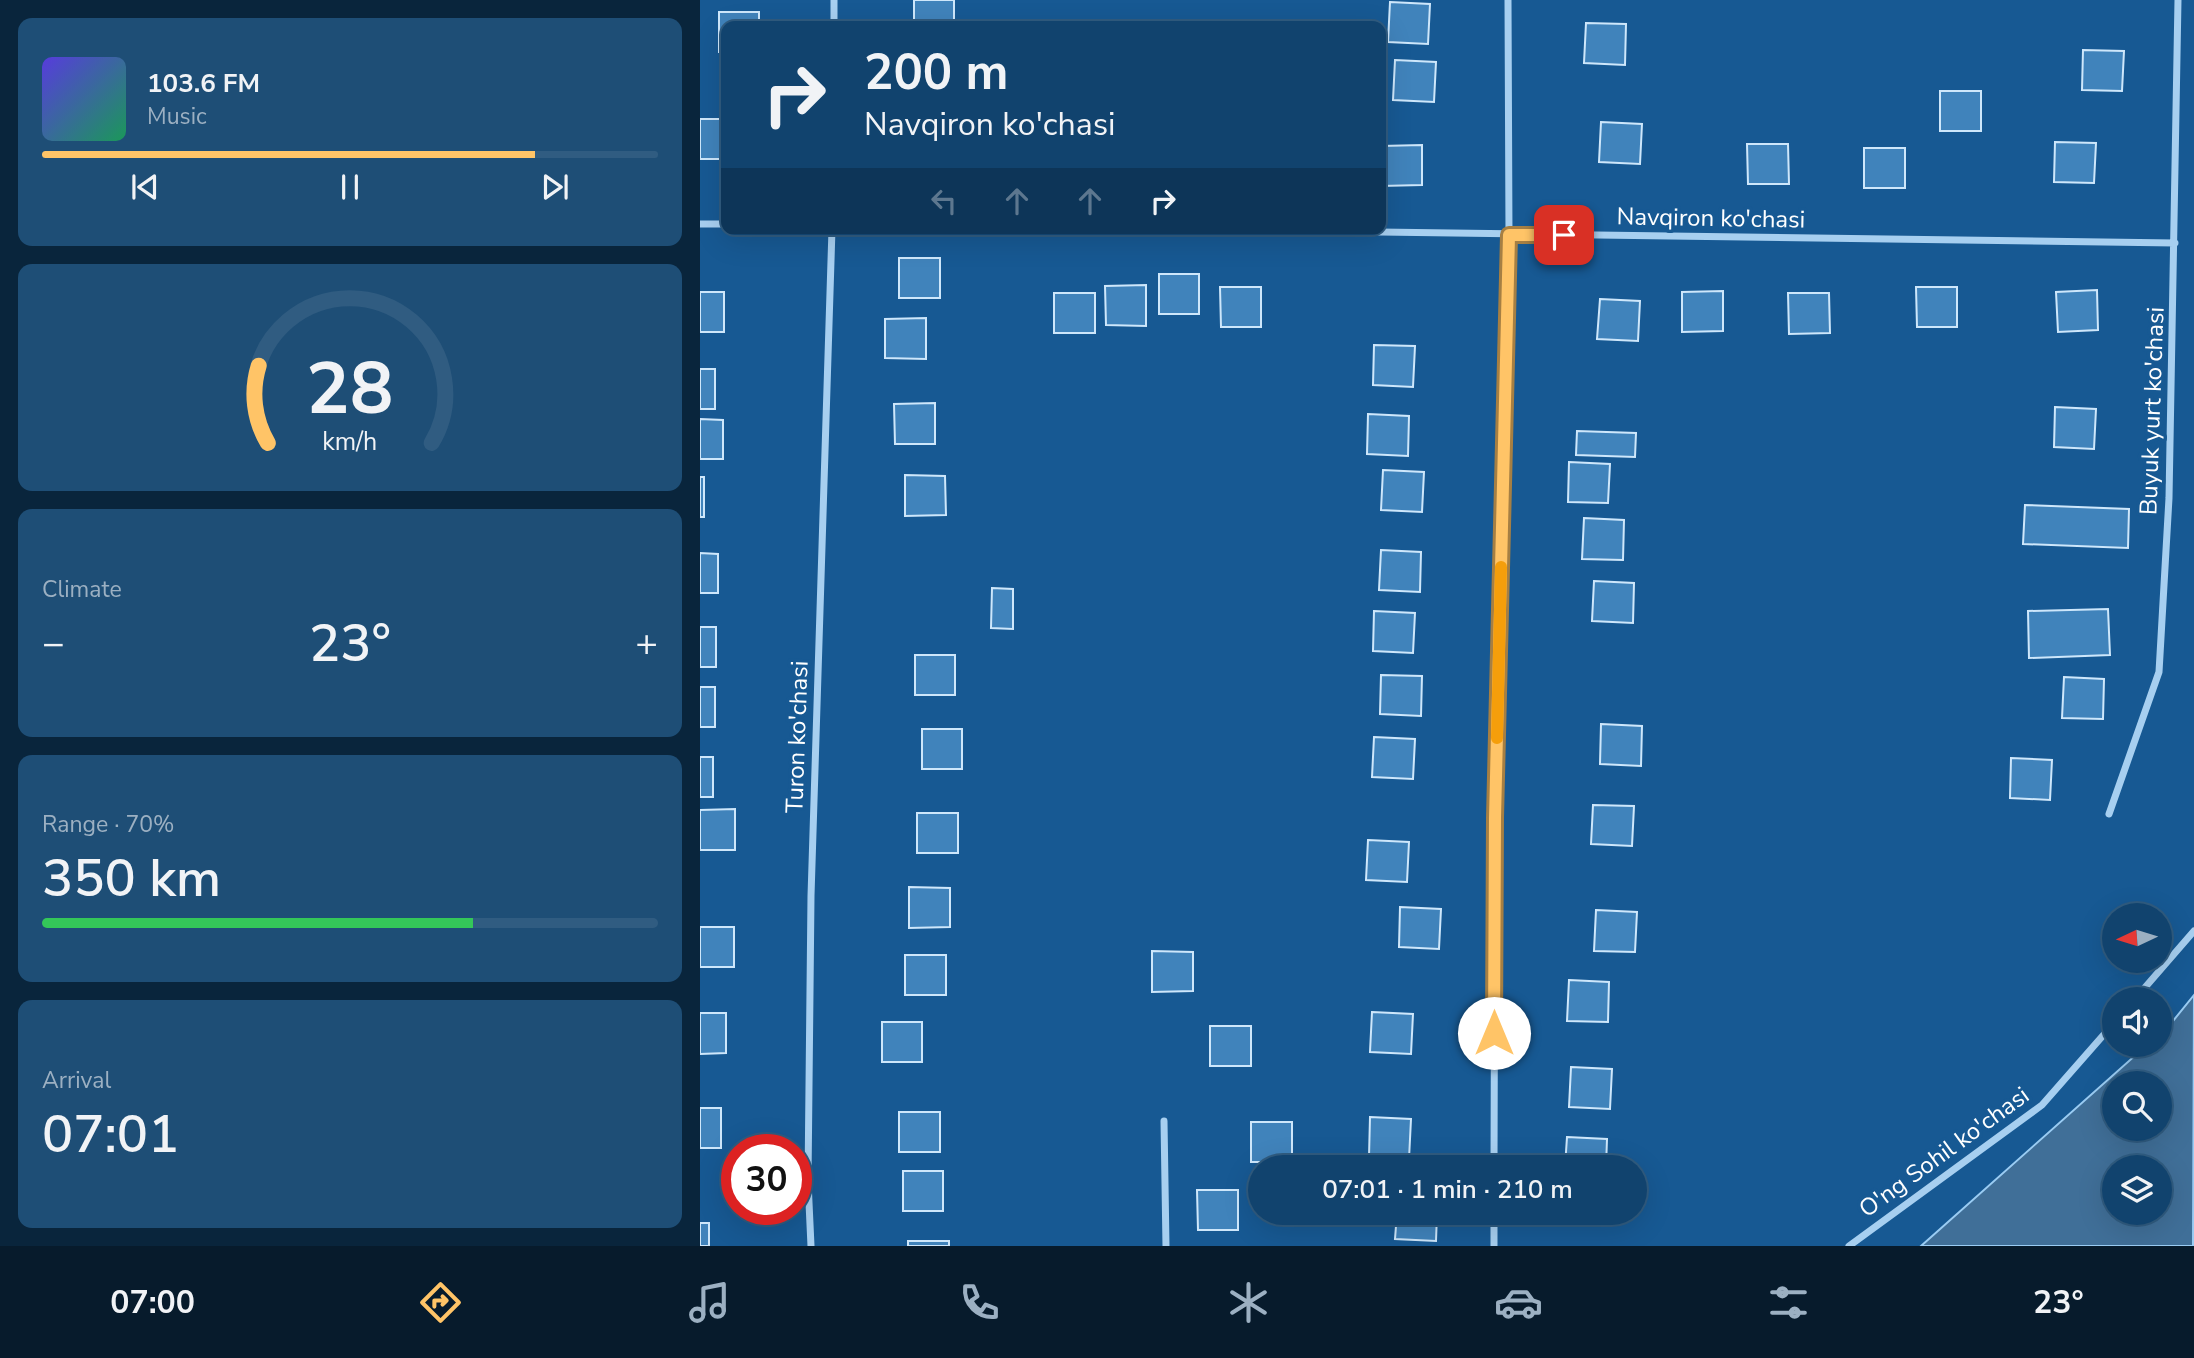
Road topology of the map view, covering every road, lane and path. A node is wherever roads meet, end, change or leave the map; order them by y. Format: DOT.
graph roads {
  1 [pos="834,0"];
  2 [pos="1508,0"];
  3 [pos="2178,0"];
  4 [pos="834,21"];
  5 [pos="700,223"];
  6 [pos="721,224"];
  7 [pos="1386,233"];
  8 [pos="832,235"];
  9 [pos="1509,235"];
  10 [pos="2175,243"];
  11 [pos="2109,814"];
  12 [pos="2194,931"];
  13 [pos="2145,987"];
  14 [pos="2102,1037"];
  15 [pos="1164,1121"];
  16 [pos="1494,1155"];
  17 [pos="1494,1225"];
  18 [pos="811,1246"];
  19 [pos="1166,1246"];
  20 [pos="1494,1246"];
  21 [pos="1849,1246"];
  1 -- 4 [label="street"];
  2 -- 9 [label="street"];
  3 -- 10 [label="street, Buyuk yurt ko'chasi"];
  5 -- 6 [label="street"];
  7 -- 9 [label="street, Navqiron ko'chasi"];
  8 -- 18 [label="street, Turon ko'chasi"];
  9 -- 10 [label="street, Navqiron ko'chasi"];
  9 -- 16 [label="street"];
  10 -- 11 [label="street, Buyuk yurt ko'chasi"];
  12 -- 13 [label="street"];
  14 -- 21 [label="street, O'ng Sohil ko'chasi"];
  15 -- 19 [label="street"];
  17 -- 20 [label="street"];
}
